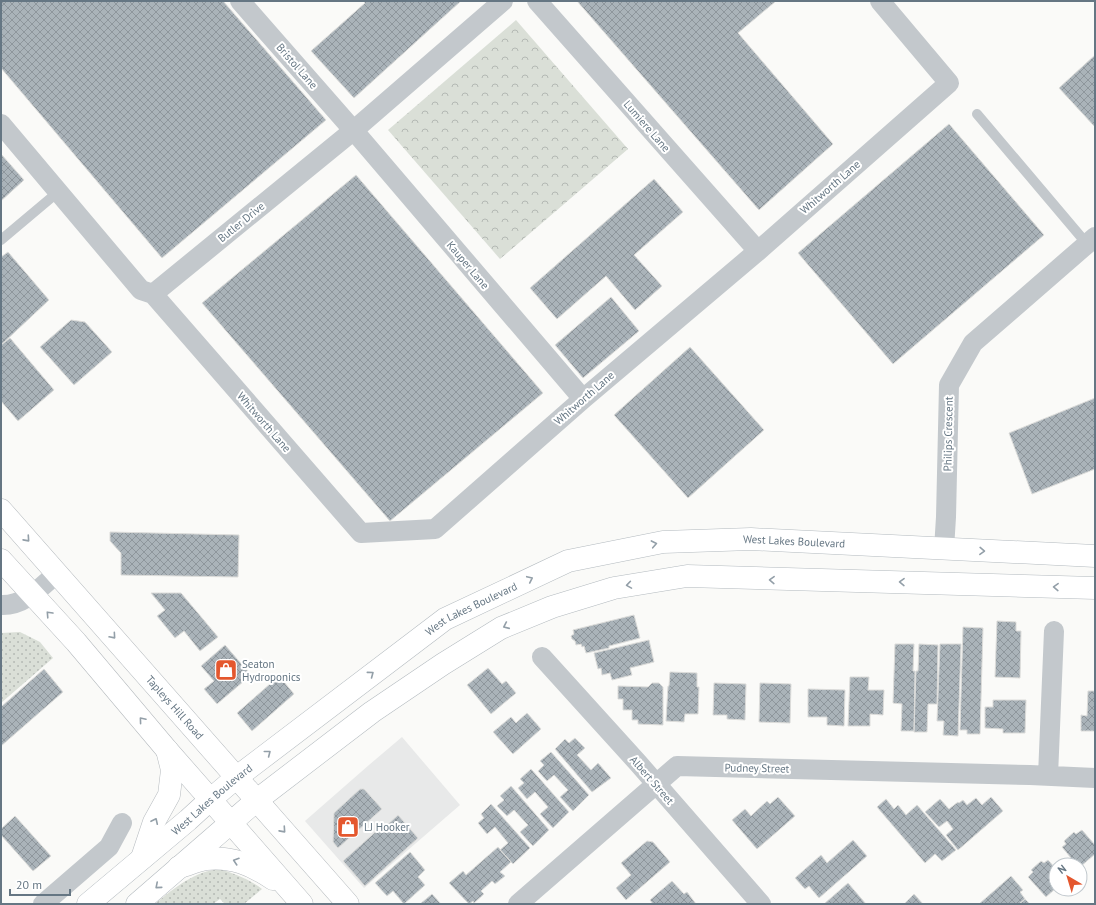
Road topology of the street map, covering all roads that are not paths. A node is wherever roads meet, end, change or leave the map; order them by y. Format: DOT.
graph roads {
  1 [pos="240,1"];
  2 [pos="503,1"];
  3 [pos="538,1"];
  4 [pos="880,1"];
  5 [pos="977,114"];
  6 [pos="1,124"];
  7 [pos="354,130"];
  8 [pos="58,192"];
  9 [pos="1,240"];
  10 [pos="1091,240"];
  11 [pos="758,251"];
  12 [pos="153,294"];
  13 [pos="583,399"];
  14 [pos="1,510"];
  15 [pos="944,549"];
  16 [pos="1095,556"];
  17 [pos="1,560"];
  18 [pos="57,573"];
  19 [pos="941,583"];
  20 [pos="1095,588"];
  21 [pos="31,595"];
  22 [pos="1,605"];
  23 [pos="1054,631"];
  24 [pos="542,657"];
  25 [pos="168,750"];
  26 [pos="1048,776"];
  27 [pos="237,777"];
  28 [pos="1095,778"];
  29 [pos="656,783"];
  30 [pos="211,799"];
  31 [pos="257,800"];
  32 [pos="231,822"];
  33 [pos="122,823"];
  34 [pos="142,858"];
  35 [pos="179,868"];
  36 [pos="298,899"];
  37 [pos="43,904"];
  38 [pos="88,904"];
  39 [pos="138,904"];
  40 [pos="348,904"];
  41 [pos="518,904"];
  42 [pos="761,904"];
  1 -- 7 [label="street, Bristol Lane"];
  2 -- 7 [label="street, Butler Drive"];
  3 -- 11 [label="street, Lumiere Lane"];
  4 -- 11 [label="street, Whitworth Lane"];
  5 -- 10 [label="lane"];
  6 -- 8 [label="street"];
  7 -- 12 [label="street, Butler Drive"];
  7 -- 13 [label="street, Kauper Lane"];
  8 -- 9 [label="lane"];
  8 -- 12 [label="street"];
  10 -- 15 [label="street, Philips Crescent"];
  11 -- 13 [label="street, Whitworth Lane"];
  12 -- 13 [label="street, Whitworth Lane"];
  14 -- 18 [label="main road, Tapleys Hill Road, one-way"];
  15 -- 16 [label="main road, West Lakes Boulevard, one-way"];
  15 -- 19 [label="main road"];
  27 -- 15 [label="main road, West Lakes Boulevard, one-way"];
  17 -- 21 [label="main road"];
  18 -- 21 [label="street"];
  18 -- 27 [label="main road, Tapleys Hill Road, one-way"];
  20 -- 19 [label="main road, one-way"];
  19 -- 31 [label="main road, one-way"];
  21 -- 22 [label="street"];
  25 -- 21 [label="main road, one-way"];
  23 -- 26 [label="street"];
  24 -- 29 [label="street, Albert Street"];
  25 -- 30 [label="main road"];
  34 -- 25 [label="main road, one-way"];
  26 -- 28 [label="street, Pudney Street"];
  26 -- 29 [label="street, Pudney Street"];
  27 -- 30 [label="main road, West Lakes Boulevard"];
  27 -- 31 [label="main road, Tapleys Hill Road"];
  29 -- 41 [label="street, Pudney Street"];
  29 -- 42 [label="street, Albert Street"];
  30 -- 32 [label="main road"];
  30 -- 34 [label="main road, West Lakes Boulevard"];
  31 -- 32 [label="main road"];
  31 -- 40 [label="main road, Tapleys Hill Road, one-way"];
  32 -- 35 [label="main road"];
  32 -- 36 [label="main road"];
  33 -- 37 [label="street"];
  34 -- 38 [label="main road, West Lakes Boulevard"];
  36 -- 35 [label="main road, one-way"];
  35 -- 39 [label="main road, one-way"];
}
